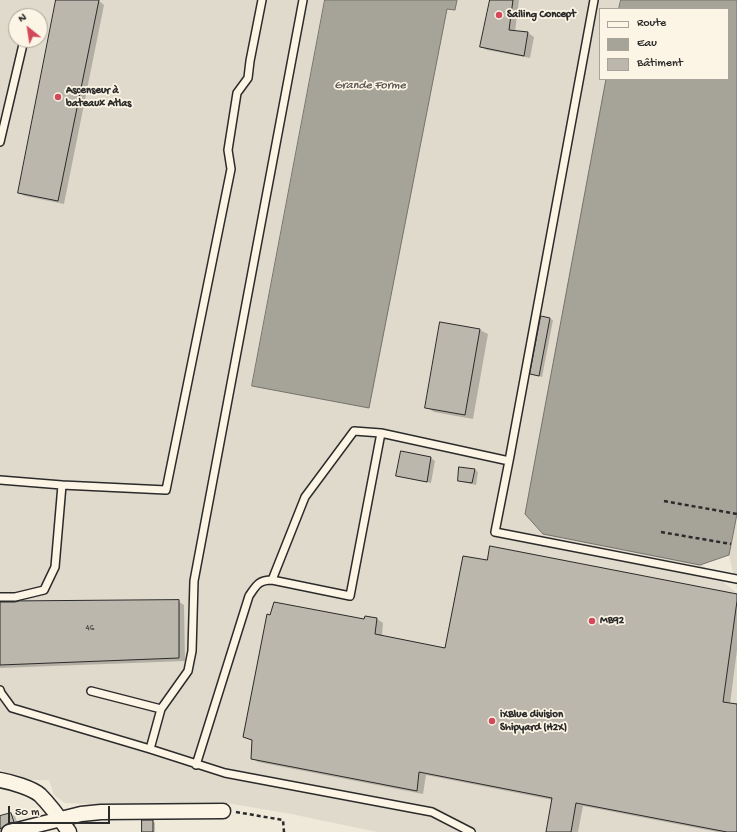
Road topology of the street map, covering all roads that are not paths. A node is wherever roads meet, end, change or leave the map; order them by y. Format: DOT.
graph roads {
  1 [pos="262,0"];
  2 [pos="303,0"];
  3 [pos="594,0"];
  4 [pos="22,48"];
  5 [pos="0,142"];
  6 [pos="381,433"];
  7 [pos="509,462"];
  8 [pos="0,480"];
  9 [pos="62,485"];
  10 [pos="737,579"];
  11 [pos="272,580"];
  12 [pos="0,597"];
  13 [pos="0,690"];
  14 [pos="91,691"];
  15 [pos="161,709"];
  16 [pos="150,749"];
  17 [pos="196,765"];
  18 [pos="0,780"];
  19 [pos="223,811"];
  20 [pos="60,818"];
  21 [pos="9,832"];
  22 [pos="69,832"];
  23 [pos="471,832"];
  1 -- 9 [label="lane"];
  2 -- 15 [label="lane"];
  3 -- 7 [label="lane"];
  4 -- 5 [label="lane"];
  6 -- 7 [label="lane"];
  6 -- 11 [label="lane"];
  6 -- 11 [label="lane"];
  7 -- 10 [label="lane"];
  8 -- 9 [label="lane"];
  9 -- 12 [label="lane"];
  11 -- 17 [label="lane"];
  13 -- 16 [label="lane"];
  14 -- 15 [label="lane"];
  15 -- 16 [label="lane"];
  16 -- 17 [label="lane"];
  17 -- 23 [label="lane"];
  18 -- 20 [label="street"];
  19 -- 20 [label="street"];
  20 -- 21 [label="street"];
  20 -- 22 [label="street"];
}
